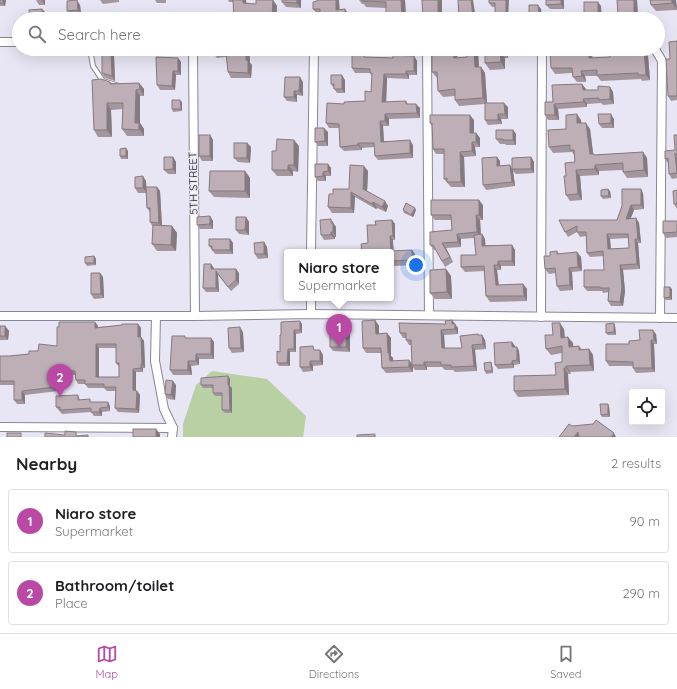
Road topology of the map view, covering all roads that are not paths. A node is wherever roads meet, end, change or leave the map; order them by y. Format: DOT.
graph roads {
  1 [pos="0,42"];
  2 [pos="12,42"];
  3 [pos="91,56"];
  4 [pos="193,56"];
  5 [pos="314,56"];
  6 [pos="427,56"];
  7 [pos="542,56"];
  8 [pos="659,56"];
  9 [pos="116,85"];
  10 [pos="312,249"];
  11 [pos="311,301"];
  12 [pos="311,314"];
  13 [pos="429,315"];
  14 [pos="0,316"];
  15 [pos="156,316"];
  16 [pos="195,316"];
  17 [pos="541,317"];
  18 [pos="660,318"];
  19 [pos="677,318"];
  20 [pos="0,427"];
  21 [pos="173,428"];
  22 [pos="172,437"];
  1 -- 2 [label="street"];
  3 -- 9 [label="lane"];
  4 -- 16 [label="street, 5TH STREET"];
  5 -- 10 [label="street"];
  6 -- 13 [label="street"];
  7 -- 17 [label="street"];
  8 -- 18 [label="street"];
  11 -- 12 [label="street"];
  12 -- 13 [label="street"];
  12 -- 16 [label="street"];
  13 -- 17 [label="street"];
  14 -- 15 [label="street"];
  15 -- 16 [label="street"];
  15 -- 21 [label="street"];
  17 -- 18 [label="street"];
  18 -- 19 [label="street"];
  20 -- 21 [label="street"];
  21 -- 22 [label="street"];
}
